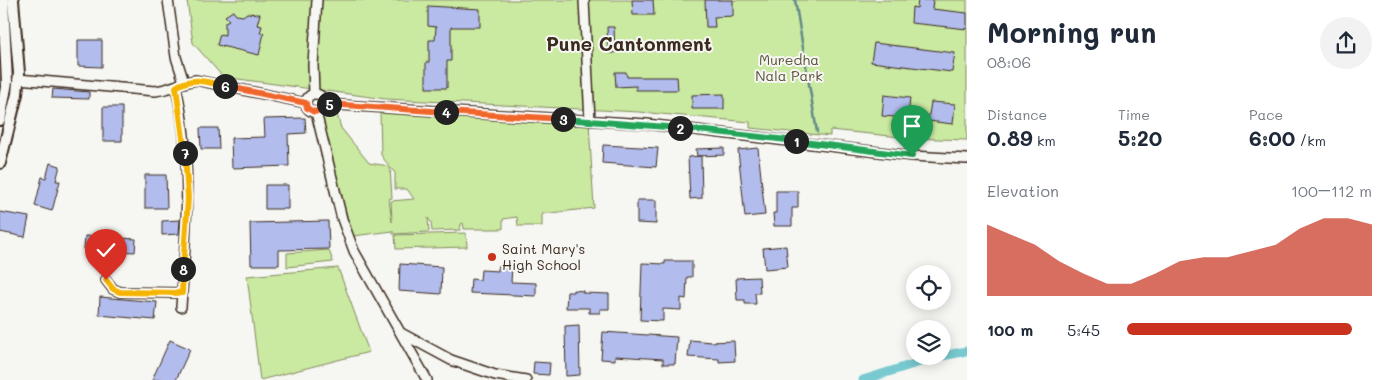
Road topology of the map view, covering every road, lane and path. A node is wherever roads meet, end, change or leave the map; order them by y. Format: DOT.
graph roads {
  1 [pos="2,0"];
  2 [pos="13,0"];
  3 [pos="168,0"];
  4 [pos="317,0"];
  5 [pos="584,0"];
  6 [pos="4,73"];
  7 [pos="18,78"];
  8 [pos="180,84"];
  9 [pos="314,94"];
  10 [pos="306,103"];
  11 [pos="324,104"];
  12 [pos="316,112"];
  13 [pos="0,120"];
  14 [pos="590,121"];
  15 [pos="967,159"];
  16 [pos="0,163"];
  17 [pos="106,280"];
  18 [pos="182,293"];
  19 [pos="181,306"];
  20 [pos="400,333"];
  21 [pos="494,377"];
  22 [pos="427,380"];
  23 [pos="526,380"];
  1 -- 6 [label="main road"];
  2 -- 7 [label="main road"];
  3 -- 8 [label="street"];
  4 -- 9 [label="street"];
  5 -- 14 [label="street"];
  6 -- 13 [label="main road"];
  7 -- 8 [label="street"];
  7 -- 16 [label="main road"];
  8 -- 10 [label="street"];
  8 -- 18 [label="street"];
  9 -- 10 [label="street"];
  9 -- 11 [label="street"];
  10 -- 12 [label="street"];
  11 -- 12 [label="street"];
  11 -- 14 [label="street"];
  12 -- 20 [label="street"];
  14 -- 15 [label="street"];
  17 -- 18 [label="street"];
  18 -- 19 [label="street"];
  20 -- 21 [label="street"];
  20 -- 22 [label="street"];
  21 -- 23 [label="street"];
}
